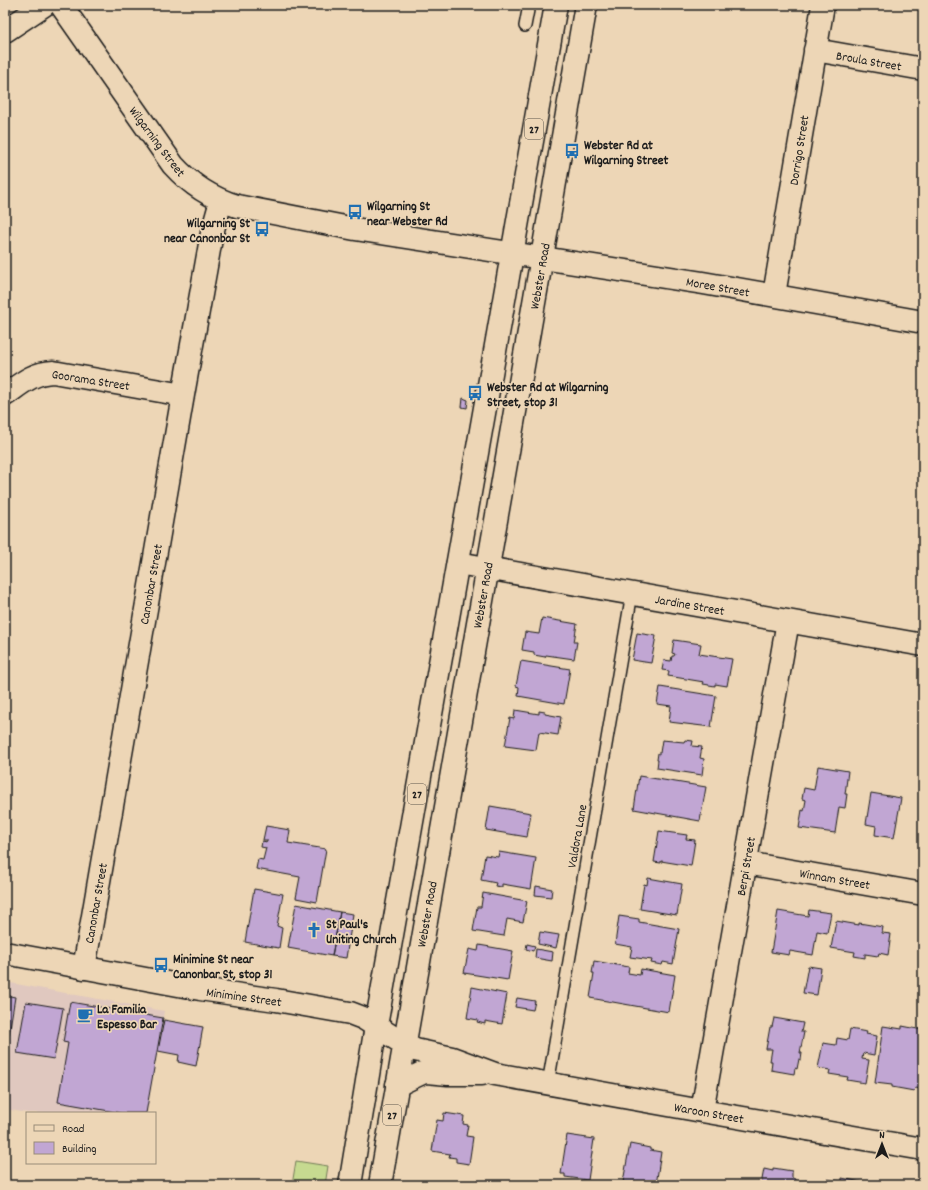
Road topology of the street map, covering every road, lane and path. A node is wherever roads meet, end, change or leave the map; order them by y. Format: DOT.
graph roads {
  1 [pos="44,5"];
  2 [pos="61,5"];
  3 [pos="529,5"];
  4 [pos="556,5"];
  5 [pos="586,5"];
  6 [pos="823,5"];
  7 [pos="525,26"];
  8 [pos="5,31"];
  9 [pos="815,50"];
  10 [pos="923,70"];
  11 [pos="221,201"];
  12 [pos="512,253"];
  13 [pos="543,258"];
  14 [pos="774,295"];
  15 [pos="923,322"];
  16 [pos="5,395"];
  17 [pos="183,395"];
  18 [pos="458,563"];
  19 [pos="487,568"];
  20 [pos="632,593"];
  21 [pos="788,621"];
  22 [pos="923,645"];
  23 [pos="746,863"];
  24 [pos="923,894"];
  25 [pos="5,954"];
  26 [pos="84,968"];
  27 [pos="376,1026"];
  28 [pos="404,1044"];
  29 [pos="495,1074"];
  30 [pos="548,1084"];
  31 [pos="397,1085"];
  32 [pos="702,1111"];
  33 [pos="923,1149"];
  34 [pos="350,1185"];
  35 [pos="380,1185"];
  1 -- 8 [label="street"];
  2 -- 11 [label="street, Wilgarning Street"];
  3 -- 7 [label="lane"];
  4 -- 12 [label="street, 27"];
  5 -- 13 [label="street, Webster Road / 27"];
  6 -- 9 [label="street, Dorrigo Street"];
  9 -- 10 [label="street, Broula Street"];
  9 -- 14 [label="street, Dorrigo Street"];
  11 -- 12 [label="street, Wilgarning Street"];
  11 -- 17 [label="street, Canonbar Street"];
  12 -- 13 [label="street, Moree Street"];
  12 -- 18 [label="street, 27"];
  13 -- 14 [label="street, Moree Street"];
  13 -- 19 [label="street, Webster Road / 27"];
  14 -- 15 [label="street, Moree Street"];
  16 -- 17 [label="street, Goorama Street"];
  17 -- 26 [label="street, Canonbar Street"];
  18 -- 19 [label="street, Jardine Street"];
  18 -- 27 [label="street, 27"];
  19 -- 20 [label="street, Jardine Street"];
  19 -- 28 [label="street, Webster Road / 27"];
  20 -- 21 [label="street, Jardine Street"];
  20 -- 30 [label="lane, Valdora Lane"];
  21 -- 22 [label="street, Jardine Street"];
  21 -- 23 [label="street, Berpi Street"];
  23 -- 24 [label="street, Winnam Street"];
  23 -- 32 [label="street, Berpi Street"];
  25 -- 26 [label="street, Minimine Street"];
  26 -- 27 [label="street, Minimine Street"];
  27 -- 28 [label="street, Minimine Street"];
  27 -- 34 [label="street, 27"];
  28 -- 29 [label="street, Waroon Street"];
  28 -- 31 [label="street, Webster Road / 27"];
  29 -- 30 [label="street, Waroon Street"];
  29 -- 31 [label="street, Waroon Street"];
  30 -- 32 [label="street, Waroon Street"];
  31 -- 35 [label="street, Webster Road / 27"];
  32 -- 33 [label="street, Waroon Street"];
}
